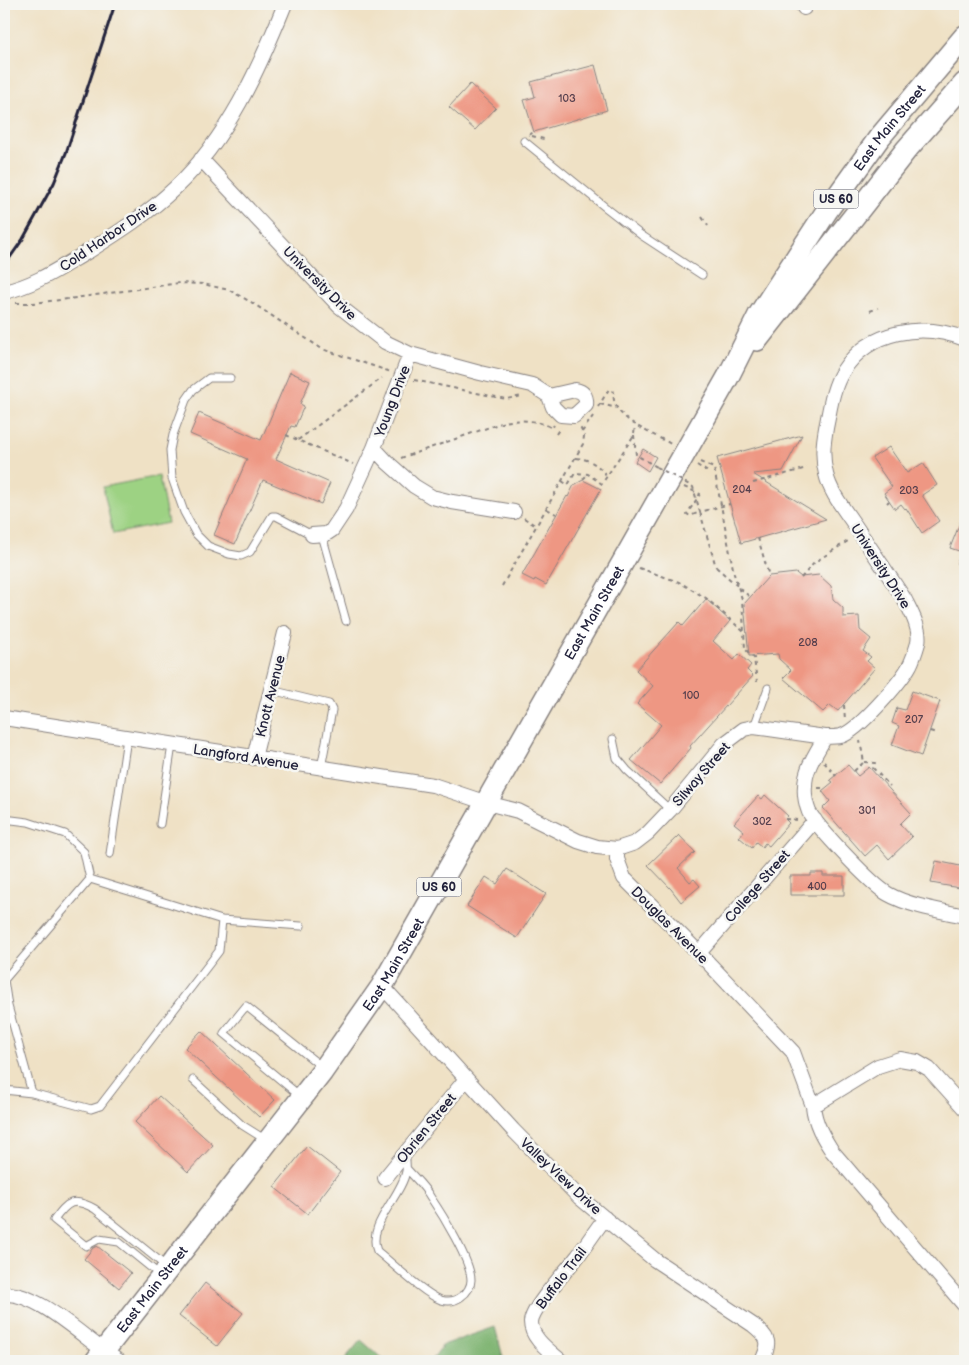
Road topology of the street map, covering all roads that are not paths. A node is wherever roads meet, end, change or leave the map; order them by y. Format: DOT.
graph roads {
  1 [pos="285,4"];
  2 [pos="965,36"];
  3 [pos="965,82"];
  4 [pos="524,141"];
  5 [pos="202,159"];
  6 [pos="702,275"];
  7 [pos="4,292"];
  8 [pos="965,339"];
  9 [pos="410,354"];
  10 [pos="728,377"];
  11 [pos="230,378"];
  12 [pos="548,396"];
  13 [pos="374,448"];
  14 [pos="514,512"];
  15 [pos="317,534"];
  16 [pos="346,621"];
  17 [pos="285,634"];
  18 [pos="768,688"];
  19 [pos="271,690"];
  20 [pos="4,718"];
  21 [pos="754,727"];
  22 [pos="825,737"];
  23 [pos="127,738"];
  24 [pos="613,738"];
  25 [pos="172,745"];
  26 [pos="254,758"];
  27 [pos="321,768"];
  28 [pos="487,803"];
  29 [pos="670,810"];
  30 [pos="4,819"];
  31 [pos="815,820"];
  32 [pos="160,824"];
  33 [pos="617,849"];
  34 [pos="110,854"];
  35 [pos="90,879"];
  36 [pos="965,916"];
  37 [pos="222,920"];
  38 [pos="301,926"];
  39 [pos="699,953"];
  40 [pos="382,986"];
  41 [pos="325,1069"];
  42 [pos="466,1078"];
  43 [pos="193,1080"];
  44 [pos="4,1090"];
  45 [pos="32,1092"];
  46 [pos="302,1098"];
  47 [pos="813,1106"];
  48 [pos="965,1109"];
  49 [pos="268,1141"];
  50 [pos="405,1154"];
  51 [pos="407,1168"];
  52 [pos="385,1178"];
  53 [pos="605,1218"];
  54 [pos="166,1273"];
  55 [pos="4,1294"];
  56 [pos="965,1306"];
  57 [pos="106,1358"];
  58 [pos="561,1361"];
  59 [pos="762,1361"];
  1 -- 5 [label="street, Cold Harbor Drive"];
  2 -- 10 [label="main road, East Main Street / US 60"];
  3 -- 10 [label="main road, East Main Street / US 60"];
  4 -- 6 [label="lane"];
  5 -- 7 [label="street, Cold Harbor Drive"];
  5 -- 9 [label="street, University Drive"];
  8 -- 22 [label="street, University Drive"];
  9 -- 12 [label="street, University Drive"];
  9 -- 13 [label="street, Young Drive"];
  10 -- 28 [label="main road, East Main Street / US 60"];
  11 -- 15 [label="lane"];
  12 -- 12 [label="street"];
  13 -- 14 [label="street, Young Drive"];
  13 -- 15 [label="street, Young Drive"];
  15 -- 16 [label="lane"];
  17 -- 19 [label="street, Knott Avenue"];
  18 -- 21 [label="lane"];
  19 -- 26 [label="street, Knott Avenue"];
  19 -- 27 [label="lane"];
  20 -- 23 [label="street, Langford Avenue"];
  21 -- 22 [label="street"];
  21 -- 29 [label="street, Silway Street"];
  22 -- 31 [label="street"];
  23 -- 25 [label="street, Langford Avenue"];
  23 -- 34 [label="lane"];
  24 -- 29 [label="lane"];
  25 -- 26 [label="street, Langford Avenue"];
  25 -- 32 [label="lane"];
  26 -- 27 [label="street, Langford Avenue"];
  27 -- 28 [label="street, Langford Avenue"];
  28 -- 33 [label="street"];
  28 -- 40 [label="main road, East Main Street / US 60"];
  29 -- 33 [label="street, Silway Street"];
  30 -- 35 [label="lane"];
  31 -- 36 [label="street"];
  31 -- 39 [label="street, College Street"];
  33 -- 39 [label="street, Douglas Avenue"];
  35 -- 37 [label="lane"];
  35 -- 45 [label="lane"];
  37 -- 38 [label="lane"];
  37 -- 45 [label="lane"];
  39 -- 47 [label="street, Douglas Avenue"];
  40 -- 41 [label="main road, East Main Street / US 60"];
  40 -- 42 [label="street, Valley View Drive"];
  41 -- 46 [label="main road, East Main Street / US 60"];
  41 -- 46 [label="lane"];
  42 -- 50 [label="street, Obrien Street"];
  42 -- 53 [label="street, Valley View Drive"];
  43 -- 49 [label="lane"];
  44 -- 45 [label="lane"];
  46 -- 49 [label="main road, East Main Street / US 60"];
  47 -- 48 [label="street"];
  47 -- 56 [label="street, Douglas Avenue"];
  49 -- 54 [label="main road, East Main Street / US 60"];
  50 -- 51 [label="lane"];
  50 -- 52 [label="street, Obrien Street"];
  51 -- 51 [label="lane"];
  53 -- 58 [label="street, Buffalo Trail"];
  53 -- 59 [label="street, Valley View Drive"];
  54 -- 54 [label="lane"];
  54 -- 57 [label="main road, East Main Street / US 60"];
  55 -- 57 [label="street"];
}
